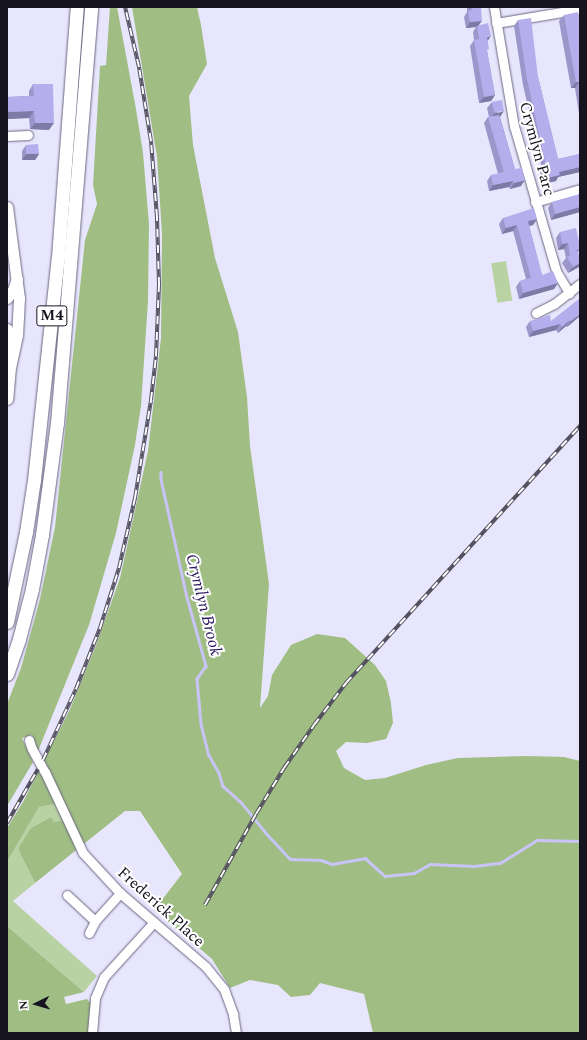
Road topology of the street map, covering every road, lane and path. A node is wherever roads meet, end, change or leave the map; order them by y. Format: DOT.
graph roads {
  1 [pos="77,7"];
  2 [pos="90,7"];
  3 [pos="494,7"];
  4 [pos="580,9"];
  5 [pos="496,23"];
  6 [pos="28,135"];
  7 [pos="7,136"];
  8 [pos="580,189"];
  9 [pos="535,202"];
  10 [pos="7,207"];
  11 [pos="17,279"];
  12 [pos="580,284"];
  13 [pos="569,292"];
  14 [pos="7,298"];
  15 [pos="536,312"];
  16 [pos="7,329"];
  17 [pos="10,367"];
  18 [pos="7,399"];
  19 [pos="7,622"];
  20 [pos="7,674"];
  21 [pos="29,740"];
  22 [pos="120,893"];
  23 [pos="67,895"];
  24 [pos="95,921"];
  25 [pos="154,922"];
  26 [pos="89,933"];
  27 [pos="92,1033"];
  28 [pos="236,1033"];
  1 -- 19 [label="highway, M4"];
  2 -- 20 [label="highway, M4"];
  3 -- 5 [label="street, Crymlyn Parc"];
  4 -- 5 [label="street"];
  5 -- 9 [label="street, Crymlyn Parc"];
  6 -- 7 [label="street"];
  8 -- 9 [label="street"];
  9 -- 13 [label="street, Crymlyn Parc"];
  10 -- 11 [label="main road"];
  11 -- 14 [label="main road"];
  11 -- 17 [label="main road"];
  12 -- 13 [label="street"];
  13 -- 15 [label="street"];
  16 -- 17 [label="main road"];
  17 -- 18 [label="main road"];
  21 -- 22 [label="street, Frederick Place"];
  22 -- 24 [label="street"];
  22 -- 25 [label="street, Frederick Place"];
  23 -- 24 [label="street"];
  24 -- 26 [label="street"];
  25 -- 27 [label="street"];
  25 -- 28 [label="street, Frederick Place"];
}
